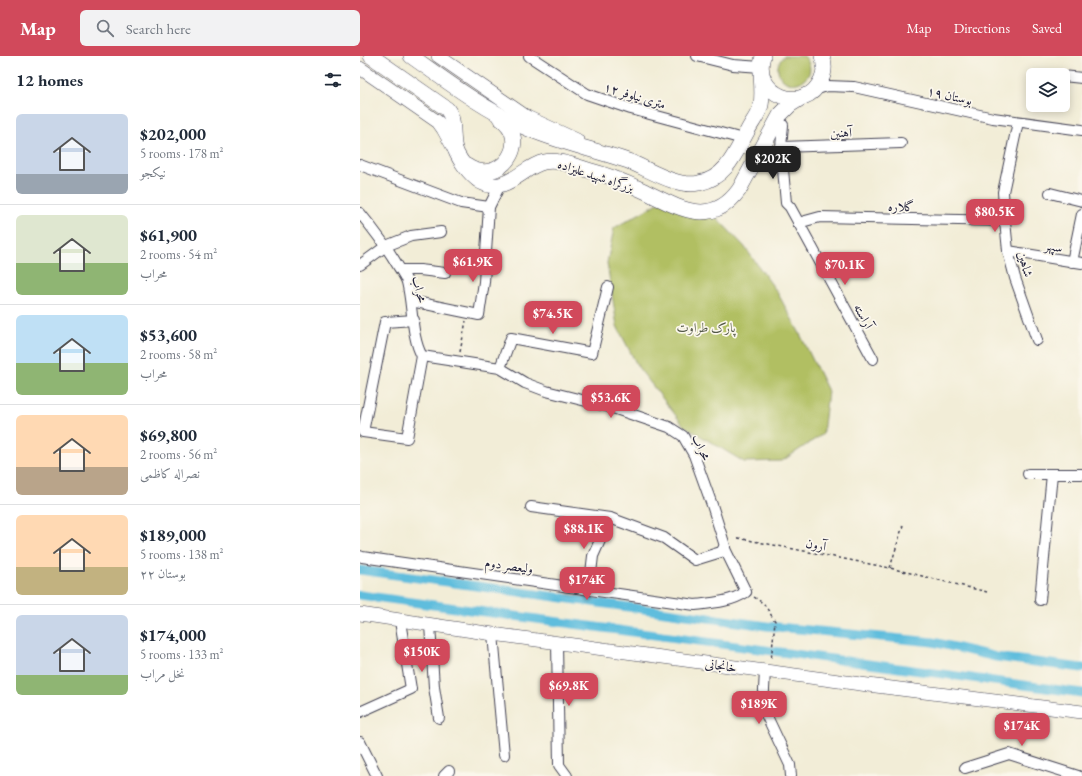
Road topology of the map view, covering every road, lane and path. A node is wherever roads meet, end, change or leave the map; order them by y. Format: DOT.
graph roads {
  1 [pos="371,56"];
  2 [pos="411,56"];
  3 [pos="438,56"];
  4 [pos="529,56"];
  5 [pos="697,56"];
  6 [pos="822,56"];
  7 [pos="762,62"];
  8 [pos="360,68"];
  9 [pos="1070,77"];
  10 [pos="1082,78"];
  11 [pos="810,93"];
  12 [pos="490,111"];
  13 [pos="778,119"];
  14 [pos="1018,122"];
  15 [pos="1082,130"];
  16 [pos="743,139"];
  17 [pos="901,143"];
  18 [pos="781,147"];
  19 [pos="460,158"];
  20 [pos="620,159"];
  21 [pos="360,165"];
  22 [pos="500,185"];
  23 [pos="1050,193"];
  24 [pos="1082,200"];
  25 [pos="489,207"];
  26 [pos="360,214"];
  27 [pos="1082,214"];
  28 [pos="1005,221"];
  29 [pos="798,223"];
  30 [pos="441,232"];
  31 [pos="386,246"];
  32 [pos="1008,252"];
  33 [pos="1077,263"];
  34 [pos="360,265"];
  35 [pos="401,270"];
  36 [pos="445,273"];
  37 [pos="608,287"];
  38 [pos="411,301"];
  39 [pos="467,313"];
  40 [pos="414,320"];
  41 [pos="1037,340"];
  42 [pos="422,356"];
  43 [pos="873,360"];
  44 [pos="459,362"];
  45 [pos="500,368"];
  46 [pos="1028,474"];
  47 [pos="1052,474"];
  48 [pos="1082,474"];
  49 [pos="530,507"];
  50 [pos="610,518"];
  51 [pos="903,525"];
  52 [pos="738,538"];
  53 [pos="724,547"];
  54 [pos="360,556"];
  55 [pos="890,568"];
  56 [pos="589,590"];
  57 [pos="746,592"];
  58 [pos="987,592"];
  59 [pos="1040,600"];
  60 [pos="360,614"];
  61 [pos="400,621"];
  62 [pos="430,625"];
  63 [pos="494,634"];
  64 [pos="557,642"];
  65 [pos="768,667"];
  66 [pos="360,712"];
  67 [pos="1082,712"];
  68 [pos="439,718"];
  69 [pos="360,742"];
  70 [pos="504,755"];
  71 [pos="965,768"];
  72 [pos="377,776"];
  73 [pos="567,776"];
  74 [pos="791,776"];
  75 [pos="1078,776"];
  1 -- 19 [label="highway"];
  2 -- 12 [label="highway, بزرگراه شهید علیزاده"];
  3 -- 20 [label="main road"];
  4 -- 16 [label="street, ۱۲ متری نیلوفر"];
  5 -- 7 [label="street"];
  6 -- 11 [label="highway"];
  7 -- 11 [label="highway"];
  7 -- 16 [label="highway, بزرگراه شهید علیزاده"];
  8 -- 19 [label="main road"];
  9 -- 10 [label="street"];
  11 -- 13 [label="highway, بزرگراه شهید علیزاده"];
  11 -- 14 [label="street, بوستان ۱۹"];
  12 -- 19 [label="highway"];
  12 -- 20 [label="highway, بزرگراه شهید علیزاده"];
  13 -- 18 [label="street, آراسته"];
  13 -- 22 [label="highway, بزرگراه شهید علیزاده"];
  14 -- 15 [label="street, بوستان ۱۹"];
  14 -- 28 [label="street, شاهین"];
  16 -- 20 [label="highway, بزرگراه شهید علیزاده"];
  17 -- 18 [label="street, آهنین"];
  18 -- 29 [label="street, آراسته"];
  19 -- 22 [label="highway"];
  21 -- 25 [label="street"];
  22 -- 25 [label="street"];
  23 -- 24 [label="street"];
  25 -- 39 [label="street"];
  26 -- 31 [label="street, محراب"];
  27 -- 33 [label="street, سپهر"];
  28 -- 29 [label="street, گلاره"];
  28 -- 32 [label="street, شاهین"];
  29 -- 43 [label="street, آراسته"];
  30 -- 31 [label="street"];
  31 -- 34 [label="street"];
  31 -- 35 [label="street, محراب"];
  32 -- 33 [label="street, سپهر"];
  32 -- 41 [label="street, شاهین"];
  35 -- 36 [label="street"];
  35 -- 38 [label="street, محراب"];
  37 -- 45 [label="street"];
  38 -- 39 [label="street"];
  38 -- 40 [label="street, محراب"];
  39 -- 44 [label="path"];
  40 -- 42 [label="street, محراب"];
  40 -- 42 [label="street"];
  42 -- 44 [label="street, محراب"];
  44 -- 45 [label="street, محراب"];
  45 -- 53 [label="street, محراب"];
  46 -- 47 [label="street"];
  47 -- 48 [label="street"];
  47 -- 59 [label="street"];
  49 -- 50 [label="street"];
  50 -- 53 [label="street"];
  50 -- 56 [label="street"];
  51 -- 55 [label="path"];
  52 -- 55 [label="path, آرون"];
  53 -- 57 [label="street"];
  54 -- 56 [label="street, ولیعصر دوم"];
  55 -- 58 [label="path, آرون"];
  56 -- 57 [label="street, ولیعصر دوم"];
  57 -- 65 [label="path"];
  60 -- 61 [label="main road, خانجانی"];
  61 -- 62 [label="main road, خانجانی"];
  61 -- 66 [label="street"];
  62 -- 63 [label="main road, خانجانی"];
  62 -- 68 [label="street"];
  63 -- 64 [label="main road, خانجانی"];
  63 -- 70 [label="street"];
  64 -- 65 [label="main road, خانجانی"];
  64 -- 73 [label="street"];
  65 -- 67 [label="main road, خانجانی"];
  65 -- 74 [label="street"];
  69 -- 72 [label="street"];
  71 -- 75 [label="street"];
}
